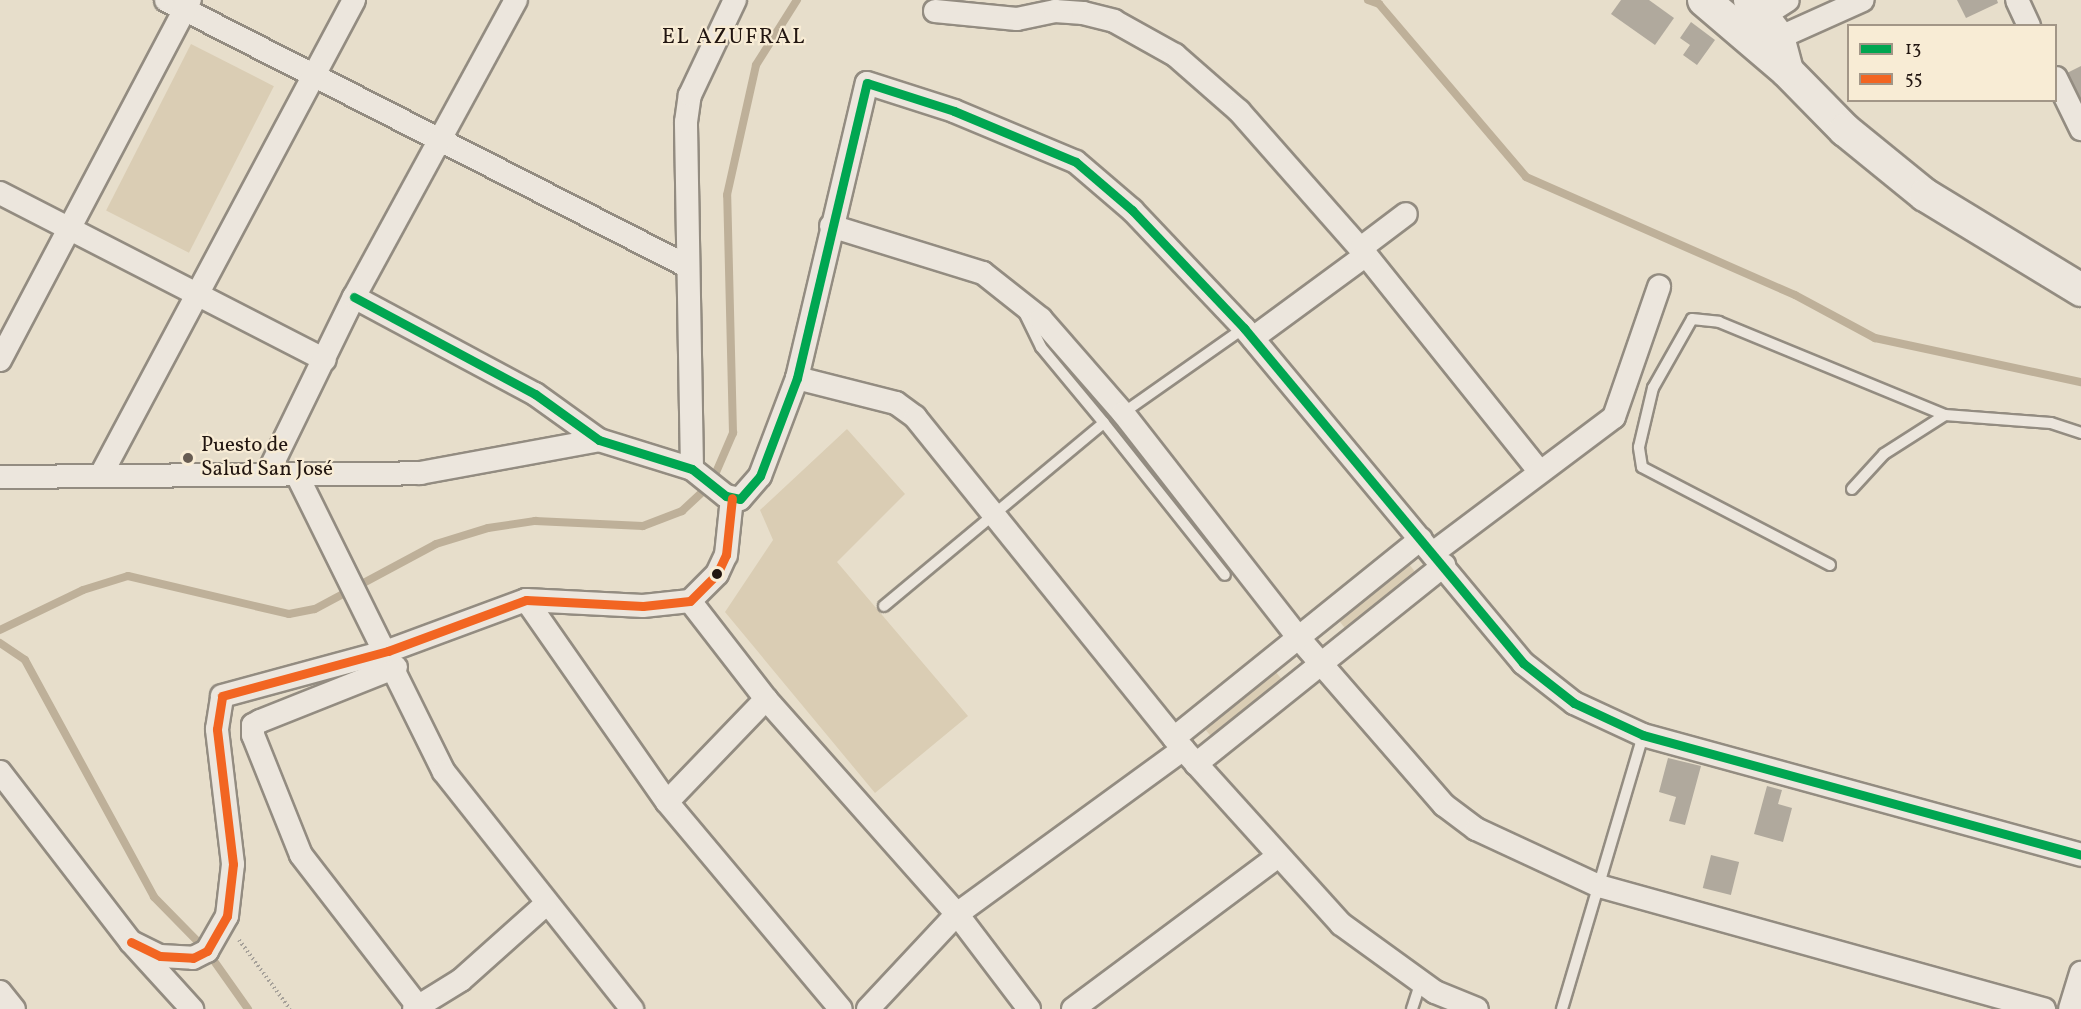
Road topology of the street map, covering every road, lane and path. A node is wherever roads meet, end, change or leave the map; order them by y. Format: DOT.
graph roads {
  1 [pos="354,0"];
  2 [pos="516,0"];
  3 [pos="735,0"];
  4 [pos="1704,0"];
  5 [pos="1788,0"];
  6 [pos="1863,0"];
  7 [pos="2017,0"];
  8 [pos="180,3"];
  9 [pos="935,11"];
  10 [pos="2029,24"];
  11 [pos="1758,26"];
  12 [pos="313,76"];
  13 [pos="2057,82"];
  14 [pos="2081,129"];
  15 [pos="440,140"];
  16 [pos="0,193"];
  17 [pos="1406,214"];
  18 [pos="70,226"];
  19 [pos="831,226"];
  20 [pos="1364,252"];
  21 [pos="685,265"];
  22 [pos="1659,287"];
  23 [pos="2081,290"];
  24 [pos="201,291"];
  25 [pos="354,297"];
  26 [pos="1248,333"];
  27 [pos="0,360"];
  28 [pos="326,360"];
  29 [pos="797,378"];
  30 [pos="1945,415"];
  31 [pos="1113,418"];
  32 [pos="2081,433"];
  33 [pos="599,440"];
  34 [pos="692,469"];
  35 [pos="1540,472"];
  36 [pos="102,473"];
  37 [pos="267,475"];
  38 [pos="0,477"];
  39 [pos="300,484"];
  40 [pos="1852,489"];
  41 [pos="729,497"];
  42 [pos="999,514"];
  43 [pos="1433,552"];
  44 [pos="1830,564"];
  45 [pos="1225,575"];
  46 [pos="526,600"];
  47 [pos="690,601"];
  48 [pos="884,606"];
  49 [pos="1297,636"];
  50 [pos="388,652"];
  51 [pos="1319,661"];
  52 [pos="766,699"];
  53 [pos="1643,735"];
  54 [pos="1184,750"];
  55 [pos="0,772"];
  56 [pos="667,802"];
  57 [pos="2081,855"];
  58 [pos="1277,857"];
  59 [pos="1599,886"];
  60 [pos="545,905"];
  61 [pos="957,914"];
  62 [pos="225,921"];
  63 [pos="131,942"];
  64 [pos="2081,973"];
  65 [pos="1421,981"];
  66 [pos="0,992"];
  67 [pos="418,1008"];
  68 [pos="2070,1008"];
  69 [pos="14,1009"];
  70 [pos="192,1009"];
  71 [pos="290,1009"];
  72 [pos="632,1009"];
  73 [pos="841,1009"];
  74 [pos="868,1009"];
  75 [pos="1029,1009"];
  76 [pos="1073,1009"];
  77 [pos="1412,1009"];
  78 [pos="1477,1009"];
  79 [pos="1562,1009"];
  80 [pos="2044,1009"];
  1 -- 12 [label="street"];
  2 -- 15 [label="street"];
  3 -- 21 [label="street"];
  4 -- 11 [label="street"];
  5 -- 11 [label="street"];
  6 -- 11 [label="street"];
  7 -- 10 [label="street"];
  8 -- 12 [label="street"];
  8 -- 18 [label="street"];
  9 -- 20 [label="street"];
  11 -- 23 [label="street"];
  12 -- 15 [label="street"];
  12 -- 24 [label="street"];
  13 -- 14 [label="street"];
  15 -- 21 [label="street"];
  15 -- 25 [label="street"];
  16 -- 18 [label="street"];
  17 -- 20 [label="street"];
  18 -- 24 [label="street"];
  18 -- 27 [label="street"];
  19 -- 26 [label="street"];
  19 -- 29 [label="street"];
  19 -- 31 [label="street"];
  20 -- 26 [label="street"];
  20 -- 35 [label="street"];
  21 -- 34 [label="street"];
  22 -- 35 [label="street"];
  24 -- 28 [label="street"];
  24 -- 36 [label="street"];
  25 -- 28 [label="street"];
  25 -- 33 [label="street"];
  26 -- 31 [label="lane"];
  26 -- 43 [label="street"];
  28 -- 37 [label="street"];
  29 -- 41 [label="street"];
  29 -- 42 [label="street"];
  30 -- 32 [label="lane"];
  30 -- 40 [label="lane"];
  30 -- 44 [label="lane"];
  31 -- 42 [label="lane"];
  31 -- 45 [label="lane"];
  31 -- 49 [label="street"];
  33 -- 34 [label="street"];
  33 -- 39 [label="street"];
  34 -- 41 [label="street"];
  35 -- 43 [label="street"];
  36 -- 37 [label="street"];
  36 -- 38 [label="street"];
  37 -- 39 [label="street"];
  39 -- 50 [label="street"];
  41 -- 47 [label="street"];
  42 -- 48 [label="lane"];
  42 -- 54 [label="street"];
  43 -- 49 [label="street"];
  43 -- 51 [label="street"];
  43 -- 53 [label="street"];
  46 -- 47 [label="street"];
  46 -- 50 [label="street"];
  46 -- 56 [label="street"];
  47 -- 52 [label="street"];
  49 -- 51 [label="street"];
  49 -- 54 [label="street"];
  50 -- 60 [label="street"];
  50 -- 62 [label="street"];
  50 -- 67 [label="street"];
  51 -- 54 [label="street"];
  51 -- 59 [label="street"];
  52 -- 56 [label="street"];
  52 -- 61 [label="street"];
  53 -- 57 [label="street"];
  53 -- 59 [label="lane"];
  54 -- 58 [label="street"];
  54 -- 61 [label="street"];
  55 -- 63 [label="street"];
  56 -- 73 [label="street"];
  58 -- 65 [label="street"];
  58 -- 76 [label="street"];
  59 -- 79 [label="lane"];
  59 -- 80 [label="street"];
  60 -- 67 [label="street"];
  60 -- 72 [label="street"];
  61 -- 74 [label="street"];
  61 -- 75 [label="street"];
  62 -- 63 [label="street"];
  62 -- 71 [label="path"];
  63 -- 70 [label="street"];
  64 -- 68 [label="street"];
  65 -- 77 [label="lane"];
  65 -- 78 [label="street"];
  66 -- 69 [label="street"];
}
